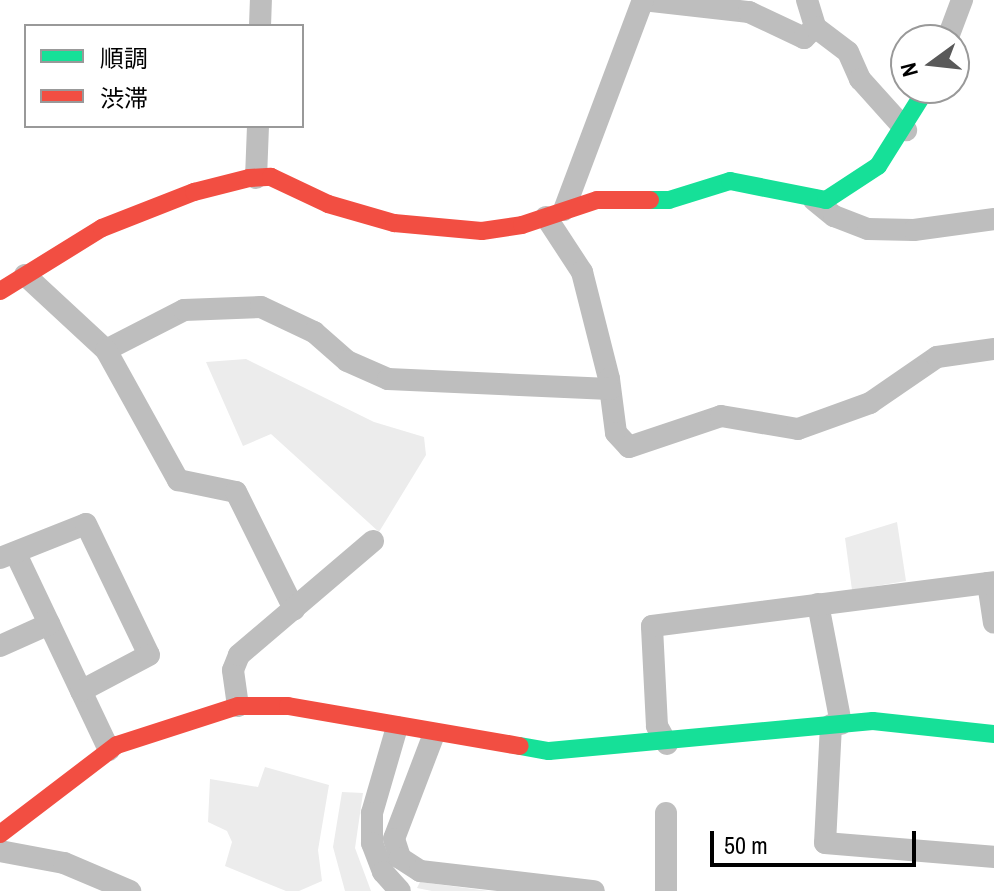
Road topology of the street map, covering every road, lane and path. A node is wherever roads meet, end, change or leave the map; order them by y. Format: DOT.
graph roads {
  1 [pos="250,0"];
  2 [pos="260,0"];
  3 [pos="643,0"];
  4 [pos="807,0"];
  5 [pos="962,0"];
  6 [pos="260,24"];
  7 [pos="953,24"];
  8 [pos="815,27"];
  9 [pos="919,104"];
  10 [pos="258,128"];
  11 [pos="906,130"];
  12 [pos="256,178"];
  13 [pos="814,200"];
  14 [pos="555,213"];
  15 [pos="994,219"];
  16 [pos="25,275"];
  17 [pos="0,291"];
  18 [pos="994,349"];
  19 [pos="106,350"];
  20 [pos="610,389"];
  21 [pos="373,541"];
  22 [pos="8,556"];
  23 [pos="991,582"];
  24 [pos="818,604"];
  25 [pos="294,609"];
  26 [pos="994,623"];
  27 [pos="49,624"];
  28 [pos="0,646"];
  29 [pos="81,691"];
  30 [pos="238,706"];
  31 [pos="836,725"];
  32 [pos="397,727"];
  33 [pos="434,734"];
  34 [pos="994,734"];
  35 [pos="667,744"];
  36 [pos="109,750"];
  37 [pos="666,813"];
  38 [pos="0,834"];
  39 [pos="0,851"];
  40 [pos="994,857"];
  41 [pos="130,891"];
  42 [pos="400,891"];
  43 [pos="594,891"];
  44 [pos="666,891"];
  1 -- 2 [label="street"];
  2 -- 6 [label="street"];
  3 -- 8 [label="street"];
  3 -- 14 [label="street"];
  4 -- 8 [label="street"];
  5 -- 7 [label="street"];
  8 -- 11 [label="street"];
  9 -- 11 [label="street"];
  10 -- 12 [label="street"];
  11 -- 13 [label="street"];
  12 -- 14 [label="street"];
  12 -- 16 [label="street"];
  13 -- 14 [label="street"];
  13 -- 15 [label="street"];
  14 -- 20 [label="street"];
  16 -- 17 [label="street"];
  16 -- 19 [label="street"];
  18 -- 20 [label="street"];
  19 -- 20 [label="street"];
  19 -- 25 [label="street"];
  21 -- 25 [label="street"];
  22 -- 27 [label="street"];
  22 -- 29 [label="street"];
  23 -- 24 [label="street"];
  23 -- 26 [label="street"];
  24 -- 31 [label="street"];
  24 -- 35 [label="street"];
  25 -- 30 [label="street"];
  27 -- 28 [label="street"];
  27 -- 29 [label="street"];
  29 -- 36 [label="street"];
  30 -- 32 [label="street"];
  30 -- 36 [label="street"];
  31 -- 34 [label="street"];
  31 -- 35 [label="street"];
  31 -- 40 [label="street"];
  32 -- 33 [label="street"];
  32 -- 42 [label="street"];
  33 -- 35 [label="street"];
  33 -- 43 [label="street"];
  36 -- 38 [label="street"];
  37 -- 44 [label="street"];
  39 -- 41 [label="street"];
}
